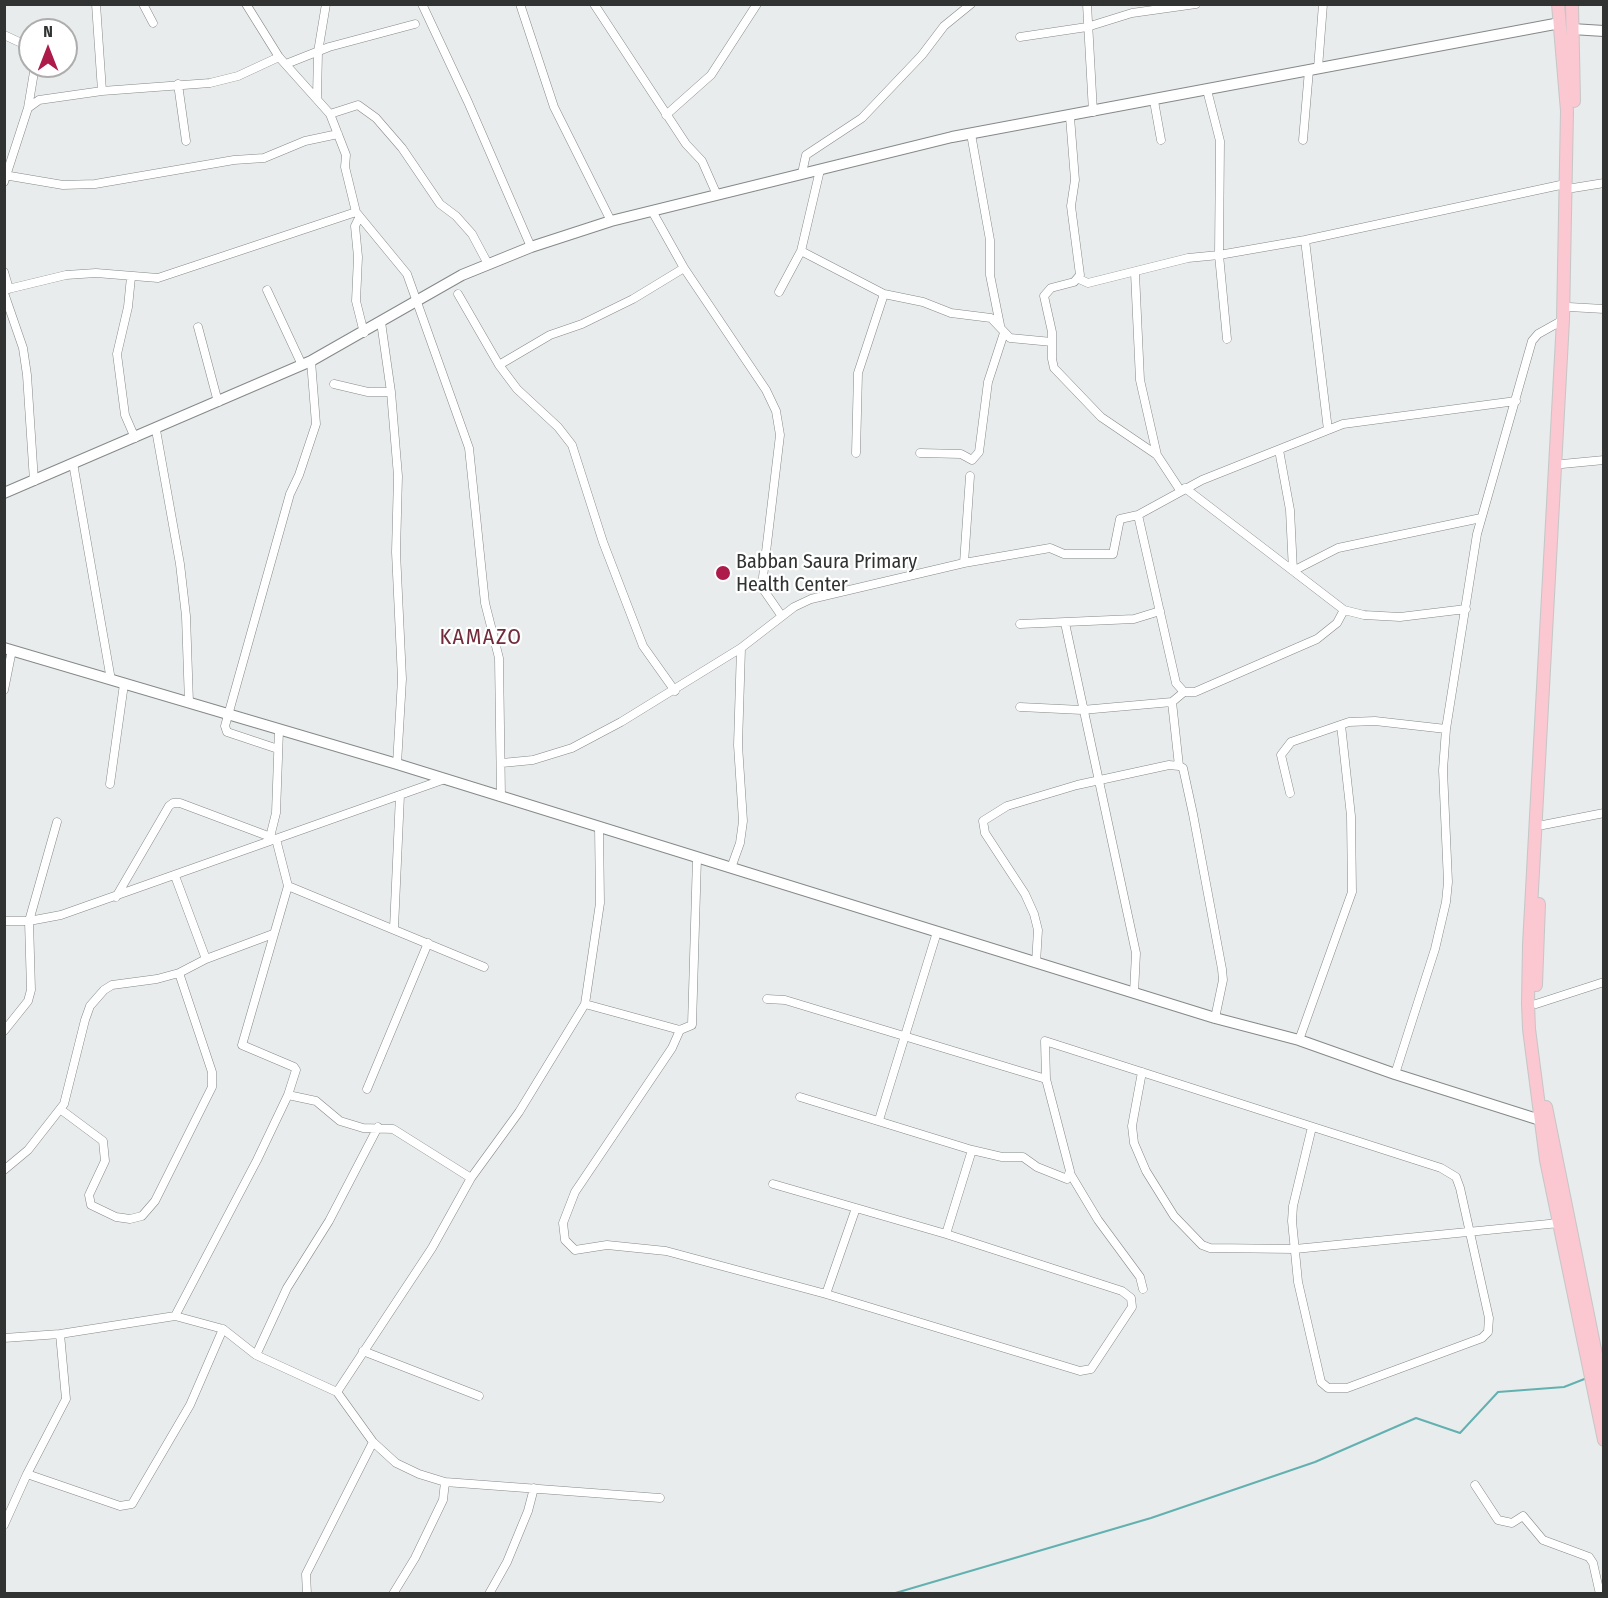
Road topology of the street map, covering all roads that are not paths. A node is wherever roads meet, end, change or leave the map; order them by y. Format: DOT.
graph roads {
  1 [pos="96,4"];
  2 [pos="143,4"];
  3 [pos="246,4"];
  4 [pos="326,4"];
  5 [pos="422,4"];
  6 [pos="520,4"];
  7 [pos="594,4"];
  8 [pos="757,4"];
  9 [pos="971,4"];
  10 [pos="1088,4"];
  11 [pos="1196,4"];
  12 [pos="1323,4"];
  13 [pos="1558,4"];
  14 [pos="1572,4"];
  15 [pos="153,23"];
  16 [pos="1560,23"];
  17 [pos="415,24"];
  18 [pos="1089,26"];
  19 [pos="1572,29"];
  20 [pos="1604,31"];
  21 [pos="4,35"];
  22 [pos="1020,37"];
  23 [pos="18,41"];
  24 [pos="318,52"];
  25 [pos="279,57"];
  26 [pos="286,64"];
  27 [pos="1313,69"];
  28 [pos="33,78"];
  29 [pos="178,84"];
  30 [pos="1207,90"];
  31 [pos="102,91"];
  32 [pos="317,98"];
  33 [pos="1154,101"];
  34 [pos="28,108"];
  35 [pos="1093,112"];
  36 [pos="330,114"];
  37 [pos="666,115"];
  38 [pos="1070,117"];
  39 [pos="338,134"];
  40 [pos="971,134"];
  41 [pos="186,141"];
  42 [pos="1161,141"];
  43 [pos="1303,141"];
  44 [pos="820,170"];
  45 [pos="802,173"];
  46 [pos="6,178"];
  47 [pos="1604,183"];
  48 [pos="1569,186"];
  49 [pos="717,195"];
  50 [pos="652,211"];
  51 [pos="358,215"];
  52 [pos="611,221"];
  53 [pos="1305,240"];
  54 [pos="531,247"];
  55 [pos="801,251"];
  56 [pos="1219,255"];
  57 [pos="488,264"];
  58 [pos="684,268"];
  59 [pos="4,272"];
  60 [pos="1135,273"];
  61 [pos="131,277"];
  62 [pos="1079,279"];
  63 [pos="267,290"];
  64 [pos="6,291"];
  65 [pos="780,292"];
  66 [pos="458,294"];
  67 [pos="884,294"];
  68 [pos="416,303"];
  69 [pos="1569,307"];
  70 [pos="1604,309"];
  71 [pos="1563,320"];
  72 [pos="381,322"];
  73 [pos="198,327"];
  74 [pos="1002,329"];
  75 [pos="364,333"];
  76 [pos="1227,339"];
  77 [pos="1052,342"];
  78 [pos="306,363"];
  79 [pos="499,365"];
  80 [pos="334,384"];
  81 [pos="392,392"];
  82 [pos="1516,401"];
  83 [pos="218,402"];
  84 [pos="156,430"];
  85 [pos="1328,430"];
  86 [pos="135,438"];
  87 [pos="1279,450"];
  88 [pos="856,453"];
  89 [pos="920,453"];
  90 [pos="1157,455"];
  91 [pos="1604,460"];
  92 [pos="73,463"];
  93 [pos="1562,464"];
  94 [pos="970,476"];
  95 [pos="34,481"];
  96 [pos="1182,489"];
  97 [pos="4,493"];
  98 [pos="1557,493"];
  99 [pos="1138,514"];
  100 [pos="1481,518"];
  101 [pos="964,562"];
  102 [pos="1293,571"];
  103 [pos="1466,609"];
  104 [pos="1344,610"];
  105 [pos="1160,611"];
  106 [pos="781,615"];
  107 [pos="1065,623"];
  108 [pos="1020,624"];
  109 [pos="741,648"];
  110 [pos="8,649"];
  111 [pos="111,680"];
  112 [pos="124,684"];
  113 [pos="4,690"];
  114 [pos="675,691"];
  115 [pos="1184,692"];
  116 [pos="1172,702"];
  117 [pos="189,703"];
  118 [pos="1020,707"];
  119 [pos="1082,710"];
  120 [pos="228,716"];
  121 [pos="1341,725"];
  122 [pos="1446,729"];
  123 [pos="279,730"];
  124 [pos="278,749"];
  125 [pos="502,763"];
  126 [pos="397,765"];
  127 [pos="1179,766"];
  128 [pos="445,779"];
  129 [pos="1100,780"];
  130 [pos="110,784"];
  131 [pos="1290,793"];
  132 [pos="400,795"];
  133 [pos="501,797"];
  134 [pos="1604,813"];
  135 [pos="57,822"];
  136 [pos="1543,825"];
  137 [pos="599,827"];
  138 [pos="273,838"];
  139 [pos="697,858"];
  140 [pos="731,868"];
  141 [pos="174,876"];
  142 [pos="288,886"];
  143 [pos="116,897"];
  144 [pos="4,921"];
  145 [pos="29,921"];
  146 [pos="394,928"];
  147 [pos="937,932"];
  148 [pos="273,934"];
  149 [pos="428,943"];
  150 [pos="206,959"];
  151 [pos="1036,963"];
  152 [pos="484,967"];
  153 [pos="179,973"];
  154 [pos="1604,982"];
  155 [pos="1134,993"];
  156 [pos="768,999"];
  157 [pos="585,1004"];
  158 [pos="1536,1004"];
  159 [pos="1215,1018"];
  160 [pos="680,1030"];
  161 [pos="4,1031"];
  162 [pos="905,1036"];
  163 [pos="1299,1040"];
  164 [pos="1142,1072"];
  165 [pos="1395,1074"];
  166 [pos="1046,1079"];
  167 [pos="367,1089"];
  168 [pos="288,1095"];
  169 [pos="800,1097"];
  170 [pos="60,1109"];
  171 [pos="879,1120"];
  172 [pos="1540,1120"];
  173 [pos="1312,1126"];
  174 [pos="378,1127"];
  175 [pos="972,1150"];
  176 [pos="4,1170"];
  177 [pos="1071,1174"];
  178 [pos="471,1178"];
  179 [pos="773,1184"];
  180 [pos="856,1208"];
  181 [pos="1559,1223"];
  182 [pos="1470,1233"];
  183 [pos="946,1234"];
  184 [pos="1295,1249"];
  185 [pos="1143,1289"];
  186 [pos="826,1294"];
  187 [pos="175,1316"];
  188 [pos="223,1329"];
  189 [pos="60,1334"];
  190 [pos="4,1338"];
  191 [pos="363,1351"];
  192 [pos="256,1355"];
  193 [pos="337,1392"];
  194 [pos="1604,1394"];
  195 [pos="479,1395"];
  196 [pos="1604,1440"];
  197 [pos="373,1442"];
  198 [pos="27,1474"];
  199 [pos="445,1482"];
  200 [pos="1475,1485"];
  201 [pos="534,1488"];
  202 [pos="660,1498"];
  203 [pos="4,1525"];
  204 [pos="307,1593"];
  205 [pos="393,1593"];
  206 [pos="489,1593"];
  207 [pos="1600,1593"];
  1 -- 31 [label="street"];
  2 -- 15 [label="street"];
  3 -- 25 [label="street"];
  4 -- 24 [label="street"];
  5 -- 54 [label="street"];
  6 -- 52 [label="street"];
  7 -- 37 [label="street"];
  8 -- 37 [label="street"];
  9 -- 45 [label="street"];
  10 -- 18 [label="street"];
  11 -- 18 [label="street"];
  12 -- 27 [label="street"];
  13 -- 16 [label="main road"];
  14 -- 19 [label="main road"];
  16 -- 27 [label="street"];
  16 -- 48 [label="main road"];
  17 -- 24 [label="street"];
  18 -- 22 [label="street"];
  18 -- 35 [label="street"];
  19 -- 20 [label="street"];
  19 -- 48 [label="main road"];
  21 -- 23 [label="street"];
  24 -- 26 [label="street"];
  24 -- 32 [label="street"];
  25 -- 26 [label="street"];
  25 -- 29 [label="street"];
  26 -- 32 [label="street"];
  27 -- 30 [label="street"];
  27 -- 43 [label="street"];
  28 -- 34 [label="street"];
  29 -- 31 [label="street"];
  29 -- 41 [label="street"];
  30 -- 33 [label="street"];
  30 -- 56 [label="street"];
  31 -- 34 [label="street"];
  32 -- 36 [label="street"];
  33 -- 35 [label="street"];
  33 -- 42 [label="street"];
  34 -- 46 [label="street"];
  35 -- 38 [label="street"];
  36 -- 39 [label="street"];
  36 -- 57 [label="street"];
  37 -- 49 [label="street"];
  38 -- 40 [label="street"];
  38 -- 62 [label="street"];
  39 -- 46 [label="street"];
  39 -- 51 [label="street"];
  40 -- 44 [label="street"];
  40 -- 74 [label="street"];
  44 -- 45 [label="street"];
  44 -- 55 [label="street"];
  45 -- 49 [label="street"];
  47 -- 48 [label="street"];
  48 -- 53 [label="street"];
  48 -- 69 [label="main road"];
  48 -- 71 [label="main road"];
  49 -- 50 [label="street"];
  50 -- 52 [label="street"];
  50 -- 58 [label="street"];
  51 -- 61 [label="street"];
  51 -- 68 [label="street"];
  51 -- 75 [label="street"];
  52 -- 54 [label="street"];
  53 -- 56 [label="street"];
  53 -- 85 [label="street"];
  54 -- 57 [label="street"];
  55 -- 65 [label="street"];
  55 -- 67 [label="street"];
  56 -- 60 [label="street"];
  56 -- 76 [label="street"];
  57 -- 68 [label="street"];
  58 -- 79 [label="street"];
  58 -- 106 [label="street"];
  59 -- 64 [label="street"];
  60 -- 62 [label="street"];
  60 -- 90 [label="street"];
  61 -- 64 [label="street"];
  61 -- 86 [label="street"];
  62 -- 77 [label="street"];
  63 -- 78 [label="street"];
  64 -- 95 [label="street"];
  66 -- 79 [label="street"];
  67 -- 74 [label="street"];
  67 -- 88 [label="street"];
  68 -- 72 [label="street"];
  68 -- 125 [label="street"];
  69 -- 70 [label="street"];
  69 -- 93 [label="main road"];
  71 -- 82 [label="street"];
  71 -- 98 [label="main road"];
  72 -- 75 [label="street"];
  72 -- 81 [label="street"];
  73 -- 83 [label="street"];
  74 -- 77 [label="street"];
  74 -- 89 [label="street"];
  75 -- 78 [label="street"];
  77 -- 90 [label="street"];
  78 -- 83 [label="street"];
  78 -- 120 [label="street"];
  79 -- 114 [label="street"];
  80 -- 81 [label="street"];
  81 -- 126 [label="street"];
  82 -- 85 [label="street"];
  82 -- 100 [label="street"];
  83 -- 84 [label="street"];
  84 -- 86 [label="street"];
  84 -- 117 [label="street"];
  85 -- 87 [label="street"];
  86 -- 92 [label="street"];
  87 -- 96 [label="street"];
  87 -- 102 [label="street"];
  90 -- 96 [label="street"];
  91 -- 93 [label="street"];
  92 -- 95 [label="street"];
  92 -- 111 [label="street"];
  93 -- 98 [label="main road"];
  94 -- 101 [label="street"];
  95 -- 97 [label="street"];
  96 -- 99 [label="street"];
  96 -- 102 [label="street"];
  98 -- 136 [label="main road"];
  98 -- 172 [label="main road"];
  99 -- 101 [label="street"];
  99 -- 105 [label="street"];
  100 -- 102 [label="street"];
  100 -- 103 [label="street"];
  101 -- 106 [label="street"];
  102 -- 104 [label="street"];
  103 -- 104 [label="street"];
  103 -- 122 [label="street"];
  104 -- 115 [label="street"];
  105 -- 107 [label="street"];
  105 -- 115 [label="street"];
  106 -- 109 [label="street"];
  107 -- 108 [label="street"];
  107 -- 119 [label="street"];
  109 -- 114 [label="street"];
  109 -- 140 [label="street"];
  110 -- 111 [label="street"];
  110 -- 113 [label="street"];
  111 -- 112 [label="street"];
  112 -- 117 [label="street"];
  112 -- 130 [label="street"];
  114 -- 125 [label="street"];
  115 -- 116 [label="street"];
  116 -- 119 [label="street"];
  116 -- 127 [label="street"];
  117 -- 120 [label="street"];
  118 -- 119 [label="street"];
  119 -- 129 [label="street"];
  120 -- 123 [label="street"];
  120 -- 124 [label="street"];
  121 -- 122 [label="street"];
  121 -- 131 [label="street"];
  121 -- 163 [label="street"];
  122 -- 165 [label="street"];
  123 -- 124 [label="street"];
  123 -- 126 [label="street"];
  124 -- 138 [label="street"];
  125 -- 133 [label="street"];
  126 -- 128 [label="street"];
  127 -- 129 [label="street"];
  127 -- 159 [label="street"];
  128 -- 132 [label="street"];
  128 -- 133 [label="street"];
  129 -- 151 [label="street"];
  129 -- 155 [label="street"];
  132 -- 138 [label="street"];
  132 -- 146 [label="street"];
  133 -- 137 [label="street"];
  134 -- 136 [label="street"];
  135 -- 145 [label="street"];
  136 -- 158 [label="main road"];
  137 -- 139 [label="street"];
  137 -- 157 [label="street"];
  138 -- 141 [label="street"];
  138 -- 142 [label="street"];
  138 -- 143 [label="street"];
  139 -- 140 [label="street"];
  139 -- 160 [label="street"];
  140 -- 147 [label="street"];
  141 -- 143 [label="street"];
  141 -- 150 [label="street"];
  142 -- 146 [label="street"];
  142 -- 148 [label="street"];
  143 -- 145 [label="street"];
  144 -- 145 [label="street"];
  145 -- 161 [label="street"];
  146 -- 149 [label="street"];
  147 -- 151 [label="street"];
  147 -- 162 [label="street"];
  148 -- 150 [label="street"];
  148 -- 168 [label="street"];
  149 -- 152 [label="street"];
  149 -- 167 [label="street"];
  150 -- 153 [label="street"];
  151 -- 155 [label="street"];
  153 -- 170 [label="street"];
  153 -- 170 [label="street"];
  154 -- 158 [label="street"];
  155 -- 159 [label="street"];
  156 -- 162 [label="street"];
  157 -- 160 [label="street"];
  157 -- 178 [label="street"];
  158 -- 194 [label="main road"];
  159 -- 163 [label="street"];
  160 -- 186 [label="street"];
  162 -- 166 [label="street"];
  162 -- 171 [label="street"];
  163 -- 165 [label="street"];
  164 -- 166 [label="street"];
  164 -- 173 [label="street"];
  164 -- 184 [label="street"];
  165 -- 172 [label="street"];
  166 -- 177 [label="street"];
  168 -- 174 [label="street"];
  168 -- 187 [label="street"];
  169 -- 171 [label="street"];
  170 -- 176 [label="street"];
  171 -- 175 [label="street"];
  172 -- 181 [label="main road"];
  173 -- 182 [label="street"];
  173 -- 184 [label="street"];
  174 -- 178 [label="street"];
  174 -- 192 [label="street"];
  175 -- 177 [label="street"];
  175 -- 183 [label="street"];
  177 -- 185 [label="street"];
  178 -- 191 [label="street"];
  179 -- 180 [label="street"];
  180 -- 183 [label="street"];
  180 -- 186 [label="street"];
  181 -- 182 [label="street"];
  181 -- 196 [label="main road"];
  182 -- 184 [label="street"];
  182 -- 184 [label="street"];
  183 -- 186 [label="street"];
  187 -- 188 [label="street"];
  187 -- 189 [label="street"];
  188 -- 192 [label="street"];
  188 -- 198 [label="street"];
  189 -- 190 [label="street"];
  189 -- 198 [label="street"];
  191 -- 193 [label="street"];
  191 -- 195 [label="street"];
  192 -- 193 [label="street"];
  193 -- 197 [label="street"];
  197 -- 199 [label="street"];
  197 -- 204 [label="street"];
  198 -- 203 [label="street"];
  199 -- 201 [label="street"];
  199 -- 205 [label="street"];
  200 -- 207 [label="street"];
  201 -- 202 [label="street"];
  201 -- 206 [label="street"];
}
